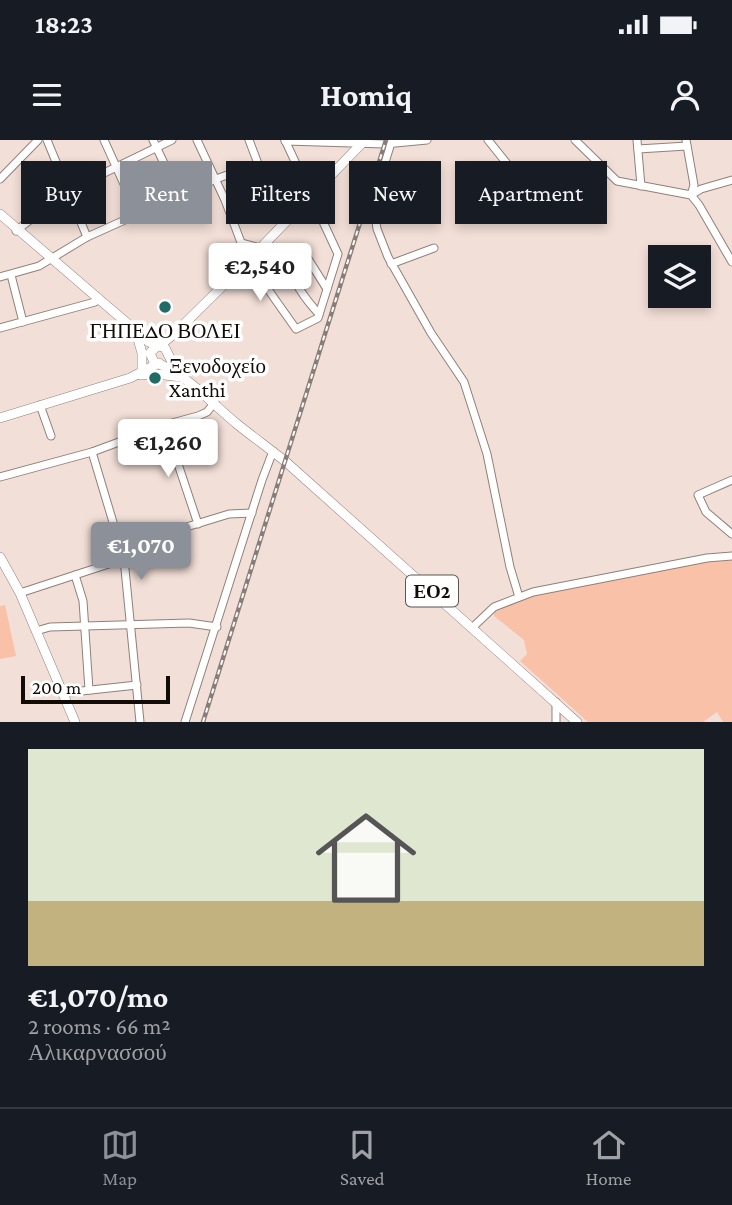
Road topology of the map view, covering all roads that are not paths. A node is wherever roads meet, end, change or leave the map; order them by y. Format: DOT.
graph roads {
  1 [pos="38,140"];
  2 [pos="47,140"];
  3 [pos="104,140"];
  4 [pos="172,140"];
  5 [pos="197,140"];
  6 [pos="249,140"];
  7 [pos="427,140"];
  8 [pos="488,140"];
  9 [pos="575,140"];
  10 [pos="637,140"];
  11 [pos="285,141"];
  12 [pos="326,141"];
  13 [pos="364,142"];
  14 [pos="395,142"];
  15 [pos="155,143"];
  16 [pos="687,143"];
  17 [pos="638,149"];
  18 [pos="55,161"];
  19 [pos="163,161"];
  20 [pos="257,161"];
  21 [pos="294,161"];
  22 [pos="505,161"];
  23 [pos="116,167"];
  24 [pos="106,172"];
  25 [pos="335,172"];
  26 [pos="226,175"];
  27 [pos="120,176"];
  28 [pos="0,179"];
  29 [pos="216,179"];
  30 [pos="732,180"];
  31 [pos="212,181"];
  32 [pos="641,186"];
  33 [pos="691,195"];
  34 [pos="0,217"];
  35 [pos="120,223"];
  36 [pos="25,224"];
  37 [pos="81,224"];
  38 [pos="284,224"];
  39 [pos="324,224"];
  40 [pos="16,231"];
  41 [pos="87,237"];
  42 [pos="242,243"];
  43 [pos="260,248"];
  44 [pos="435,248"];
  45 [pos="51,260"];
  46 [pos="247,261"];
  47 [pos="732,262"];
  48 [pos="391,264"];
  49 [pos="11,275"];
  50 [pos="0,277"];
  51 [pos="327,289"];
  52 [pos="96,302"];
  53 [pos="319,314"];
  54 [pos="23,322"];
  55 [pos="0,328"];
  56 [pos="174,334"];
  57 [pos="138,338"];
  58 [pos="154,350"];
  59 [pos="164,359"];
  60 [pos="142,368"];
  61 [pos="132,377"];
  62 [pos="184,378"];
  63 [pos="215,402"];
  64 [pos="40,405"];
  65 [pos="0,418"];
  66 [pos="165,425"];
  67 [pos="51,436"];
  68 [pos="273,451"];
  69 [pos="92,452"];
  70 [pos="0,477"];
  71 [pos="732,480"];
  72 [pos="252,513"];
  73 [pos="198,524"];
  74 [pos="732,534"];
  75 [pos="121,547"];
  76 [pos="732,556"];
  77 [pos="0,557"];
  78 [pos="124,559"];
  79 [pos="75,575"];
  80 [pos="20,593"];
  81 [pos="519,597"];
  82 [pos="131,624"];
  83 [pos="85,626"];
  84 [pos="217,627"];
  85 [pos="473,627"];
  86 [pos="36,631"];
  87 [pos="137,685"];
  88 [pos="89,690"];
  89 [pos="62,693"];
  90 [pos="556,702"];
  91 [pos="75,722"];
  92 [pos="140,722"];
  93 [pos="185,722"];
  94 [pos="556,722"];
  95 [pos="577,722"];
  1 -- 28 [label="street"];
  2 -- 18 [label="street"];
  3 -- 23 [label="street"];
  4 -- 15 [label="street"];
  5 -- 29 [label="street"];
  6 -- 20 [label="street"];
  7 -- 14 [label="street"];
  8 -- 22 [label="street"];
  9 -- 32 [label="street"];
  10 -- 17 [label="street"];
  11 -- 12 [label="street"];
  11 -- 21 [label="street"];
  12 -- 13 [label="street"];
  13 -- 14 [label="street"];
  13 -- 25 [label="main road"];
  14 -- 48 [label="street"];
  15 -- 19 [label="street"];
  15 -- 23 [label="street"];
  16 -- 17 [label="street"];
  16 -- 33 [label="street"];
  17 -- 32 [label="street"];
  23 -- 24 [label="street"];
  23 -- 27 [label="street"];
  26 -- 29 [label="street"];
  29 -- 31 [label="street"];
  29 -- 42 [label="street"];
  30 -- 33 [label="street"];
  32 -- 33 [label="street"];
  33 -- 47 [label="street"];
  34 -- 40 [label="main road, ΕΟ2"];
  35 -- 41 [label="street"];
  36 -- 40 [label="street"];
  37 -- 41 [label="street"];
  38 -- 43 [label="main road"];
  39 -- 51 [label="street"];
  40 -- 45 [label="main road, ΕΟ2"];
  41 -- 45 [label="street"];
  42 -- 43 [label="street"];
  42 -- 46 [label="street"];
  43 -- 46 [label="main road"];
  44 -- 48 [label="street"];
  45 -- 49 [label="street"];
  45 -- 52 [label="main road, ΕΟ2"];
  45 -- 58 [label="main road, ΕΟ2"];
  46 -- 53 [label="street"];
  46 -- 56 [label="main road"];
  48 -- 81 [label="street"];
  49 -- 50 [label="street"];
  49 -- 54 [label="street"];
  51 -- 53 [label="street"];
  51 -- 53 [label="street"];
  52 -- 54 [label="street"];
  52 -- 57 [label="main road, ΕΟ2"];
  54 -- 55 [label="street"];
  56 -- 58 [label="main road"];
  56 -- 59 [label="main road"];
  57 -- 58 [label="main road, ΕΟ2"];
  57 -- 60 [label="main road"];
  58 -- 59 [label="main road, ΕΟ2"];
  58 -- 59 [label="main road, ΕΟ2"];
  58 -- 60 [label="main road"];
  59 -- 61 [label="main road"];
  59 -- 62 [label="main road, ΕΟ2"];
  59 -- 63 [label="main road, ΕΟ2"];
  60 -- 61 [label="main road"];
  61 -- 62 [label="main road"];
  61 -- 64 [label="main road"];
  62 -- 63 [label="main road, ΕΟ2"];
  63 -- 66 [label="street"];
  63 -- 68 [label="main road, ΕΟ2"];
  64 -- 65 [label="main road"];
  64 -- 67 [label="street"];
  66 -- 69 [label="street"];
  66 -- 73 [label="street"];
  68 -- 72 [label="street"];
  68 -- 85 [label="main road, ΕΟ2"];
  69 -- 70 [label="street"];
  69 -- 75 [label="street"];
  71 -- 74 [label="street"];
  72 -- 73 [label="street"];
  72 -- 84 [label="street"];
  73 -- 75 [label="street"];
  75 -- 78 [label="street"];
  76 -- 81 [label="street"];
  77 -- 80 [label="main road"];
  78 -- 79 [label="street"];
  78 -- 82 [label="street"];
  79 -- 80 [label="street"];
  79 -- 83 [label="street"];
  80 -- 86 [label="main road"];
  81 -- 85 [label="street"];
  82 -- 83 [label="street"];
  82 -- 84 [label="street"];
  82 -- 87 [label="street"];
  83 -- 86 [label="street"];
  83 -- 88 [label="street"];
  84 -- 93 [label="street"];
  85 -- 90 [label="main road, ΕΟ2"];
  86 -- 89 [label="main road"];
  87 -- 88 [label="street"];
  87 -- 92 [label="street"];
  88 -- 89 [label="street"];
  89 -- 91 [label="main road"];
  90 -- 94 [label="street"];
  90 -- 95 [label="main road, ΕΟ2"];
}
